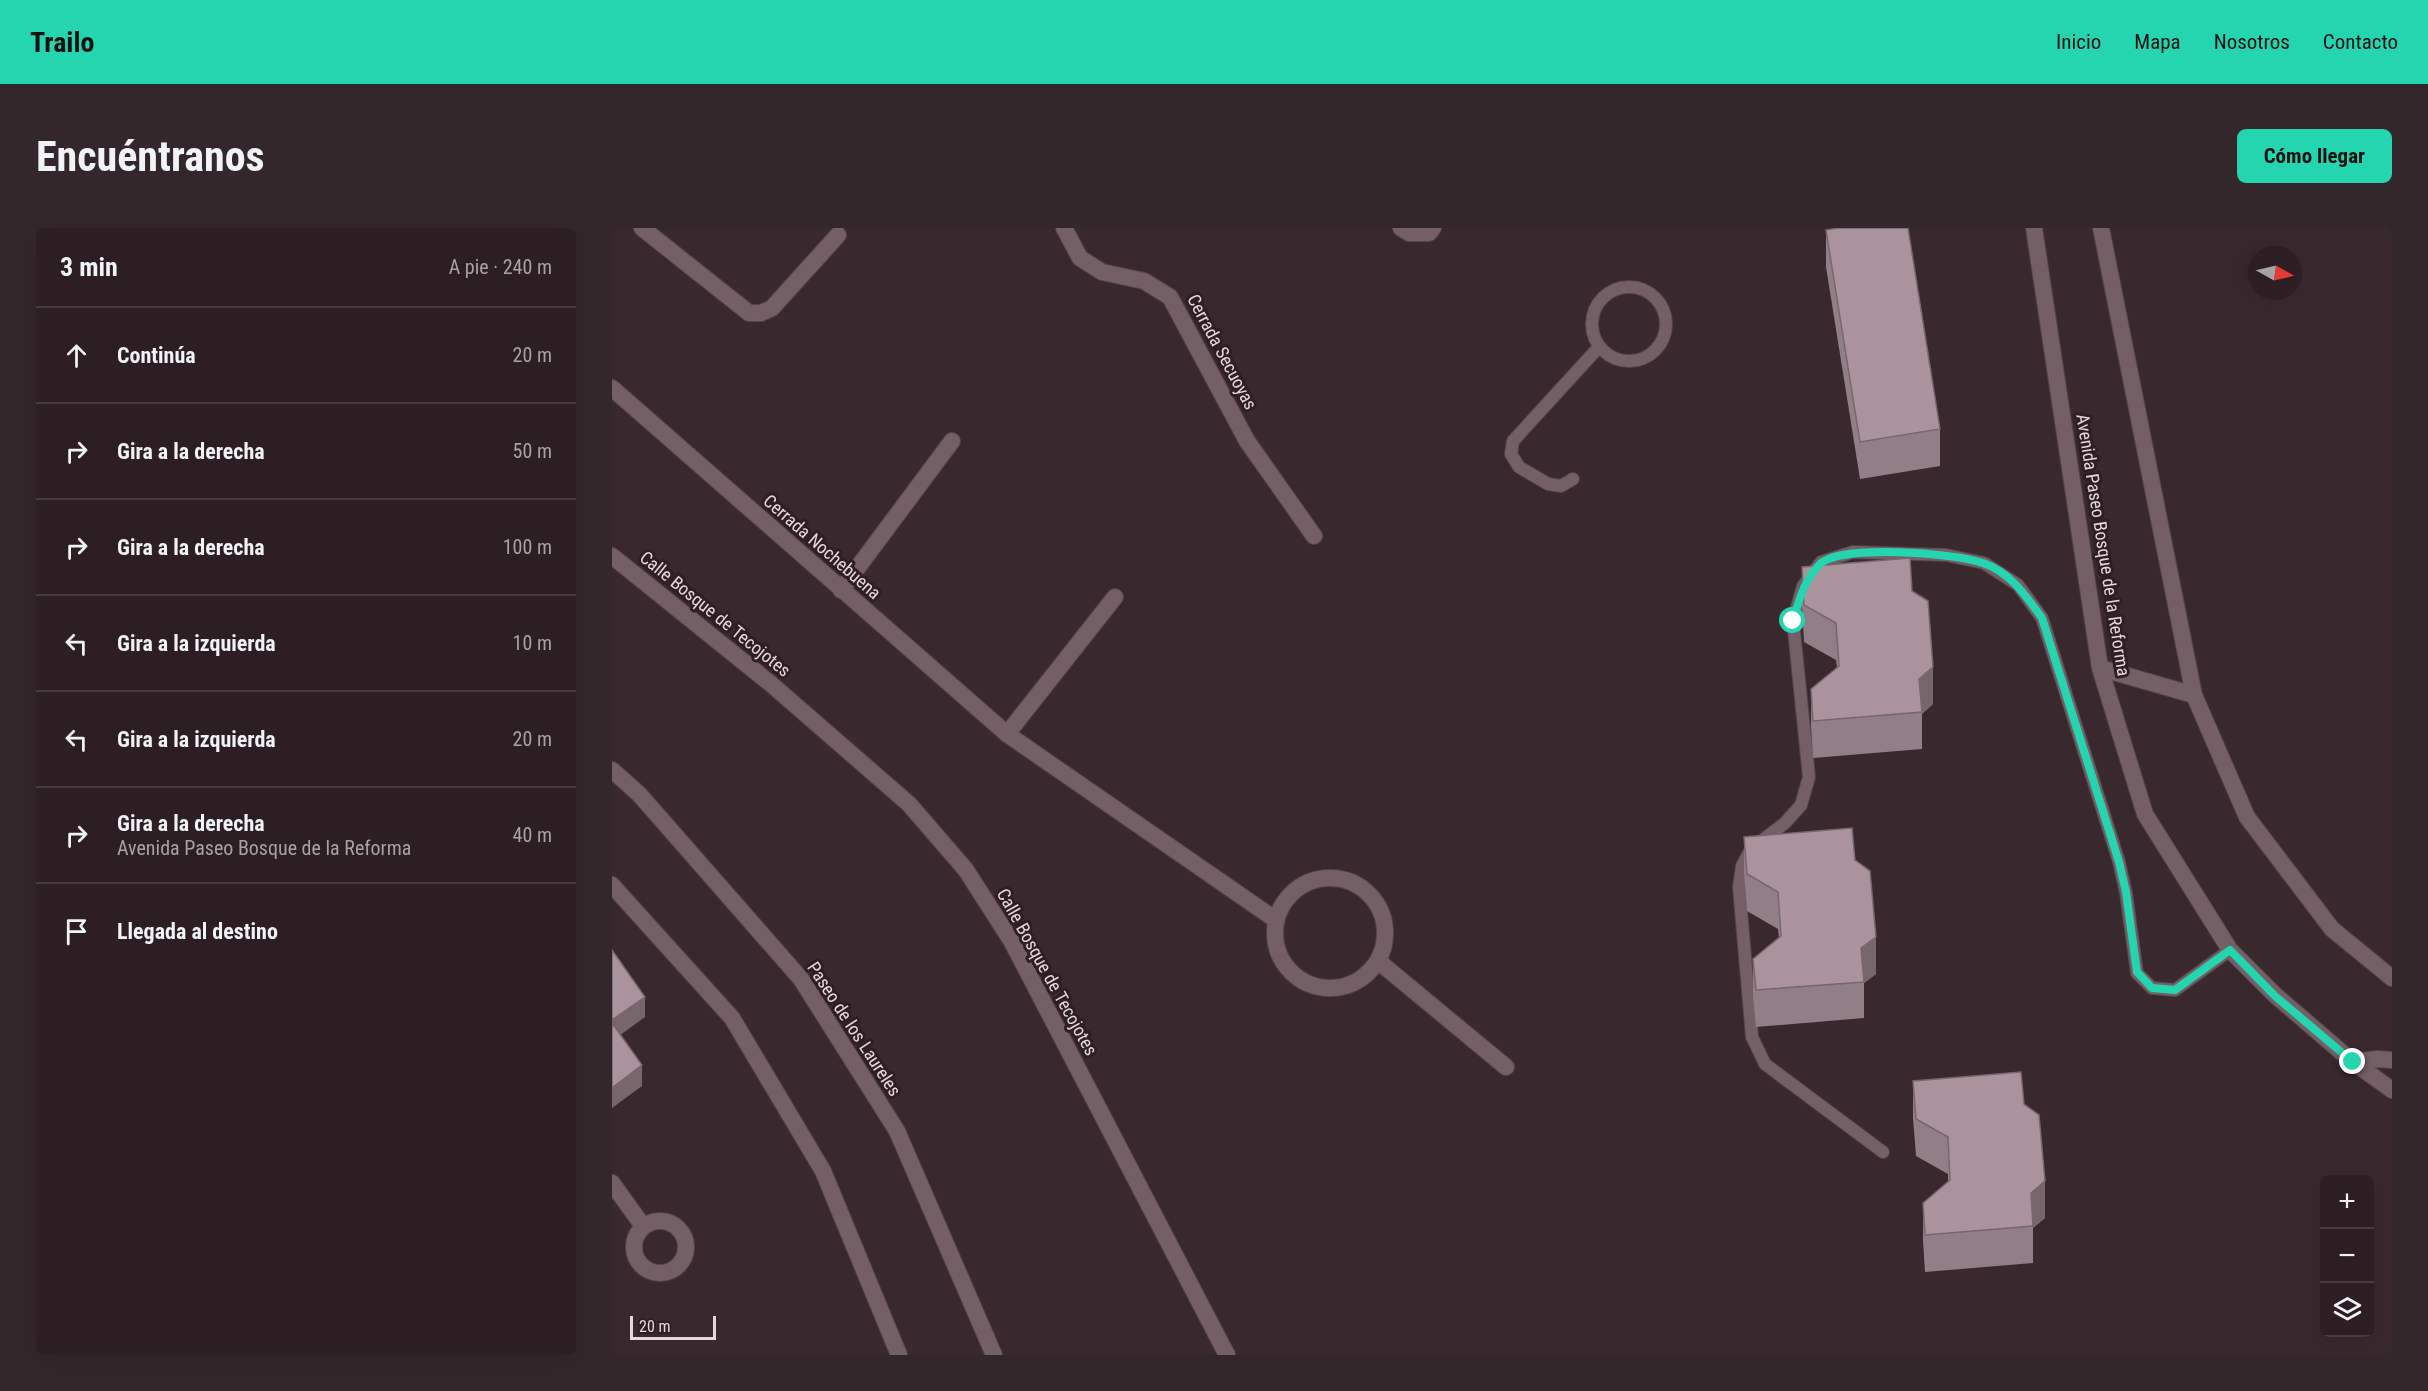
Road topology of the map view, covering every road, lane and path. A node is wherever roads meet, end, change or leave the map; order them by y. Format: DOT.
graph roads {
  1 [pos="642,228"];
  2 [pos="1064,228"];
  3 [pos="1401,228"];
  4 [pos="1433,228"];
  5 [pos="2034,228"];
  6 [pos="2102,228"];
  7 [pos="838,235"];
  8 [pos="1599,347"];
  9 [pos="612,388"];
  10 [pos="952,441"];
  11 [pos="1573,479"];
  12 [pos="1314,536"];
  13 [pos="612,556"];
  14 [pos="842,590"];
  15 [pos="1115,597"];
  16 [pos="2100,668"];
  17 [pos="2194,694"];
  18 [pos="1007,734"];
  19 [pos="612,770"];
  20 [pos="612,885"];
  21 [pos="1276,920"];
  22 [pos="2230,950"];
  23 [pos="1378,961"];
  24 [pos="2392,978"];
  25 [pos="2392,1060"];
  26 [pos="2353,1062"];
  27 [pos="1506,1067"];
  28 [pos="2392,1090"];
  29 [pos="1883,1152"];
  30 [pos="612,1184"];
  31 [pos="643,1226"];
  32 [pos="899,1355"];
  33 [pos="993,1355"];
  34 [pos="1227,1355"];
  1 -- 7 [label="street"];
  2 -- 12 [label="street, Cerrada Secuoyas"];
  3 -- 4 [label="street"];
  5 -- 16 [label="street, Avenida Paseo Bosque de la Reforma"];
  6 -- 17 [label="street"];
  8 -- 8 [label="lane"];
  8 -- 11 [label="lane"];
  9 -- 14 [label="street, Cerrada Nochebuena"];
  10 -- 14 [label="street"];
  13 -- 34 [label="street, Calle Bosque de Tecojotes"];
  14 -- 18 [label="street, Cerrada Nochebuena"];
  15 -- 18 [label="street"];
  16 -- 17 [label="street"];
  16 -- 22 [label="street, Avenida Paseo Bosque de la Reforma"];
  17 -- 24 [label="street"];
  18 -- 21 [label="street, Cerrada Nochebuena"];
  19 -- 33 [label="street, Paseo de los Laureles"];
  20 -- 32 [label="street"];
  21 -- 23 [label="street"];
  21 -- 23 [label="street"];
  22 -- 26 [label="street, Avenida Paseo Bosque de la Reforma"];
  22 -- 29 [label="lane"];
  23 -- 27 [label="street"];
  25 -- 26 [label="street"];
  26 -- 28 [label="street, Avenida Paseo Bosque de la Reforma"];
  30 -- 31 [label="street"];
}
